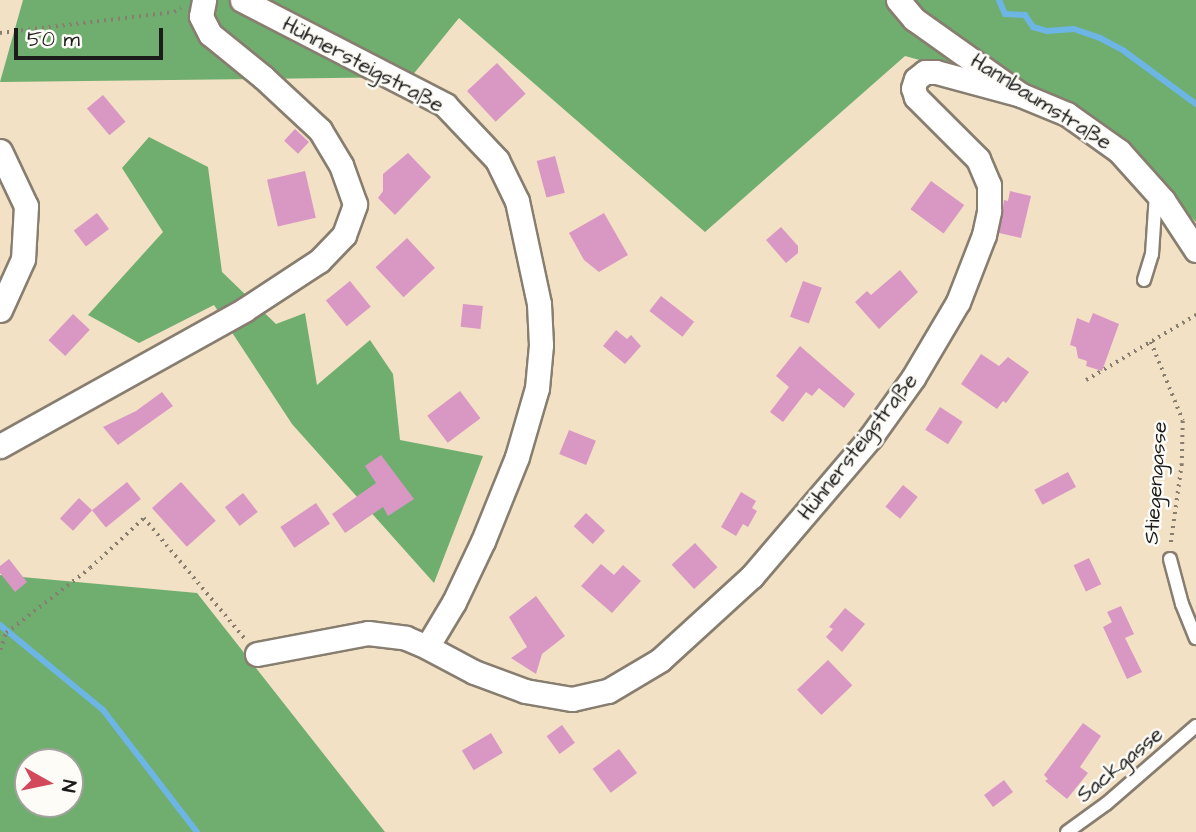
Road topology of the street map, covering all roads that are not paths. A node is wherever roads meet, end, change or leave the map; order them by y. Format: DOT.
graph roads {
  1 [pos="242,0"];
  2 [pos="898,0"];
  3 [pos="196,2"];
  4 [pos="1021,95"];
  5 [pos="0,151"];
  6 [pos="1156,192"];
  7 [pos="1196,250"];
  8 [pos="1144,280"];
  9 [pos="0,310"];
  10 [pos="0,446"];
  11 [pos="1170,559"];
  12 [pos="1196,638"];
  13 [pos="427,647"];
  14 [pos="257,654"];
  15 [pos="1196,726"];
  16 [pos="1067,832"];
  1 -- 13 [label="street, Hühnersteigstraße"];
  2 -- 4 [label="street, Hannbaumstraße"];
  3 -- 10 [label="street"];
  4 -- 6 [label="street, Hannbaumstraße"];
  4 -- 13 [label="street, Hühnersteigstraße"];
  5 -- 9 [label="street"];
  6 -- 7 [label="street, Hannbaumstraße"];
  6 -- 8 [label="lane"];
  11 -- 12 [label="lane, Stiegengasse"];
  13 -- 14 [label="street, Hühnersteigstraße"];
  15 -- 16 [label="lane, Sackgasse"];
}
